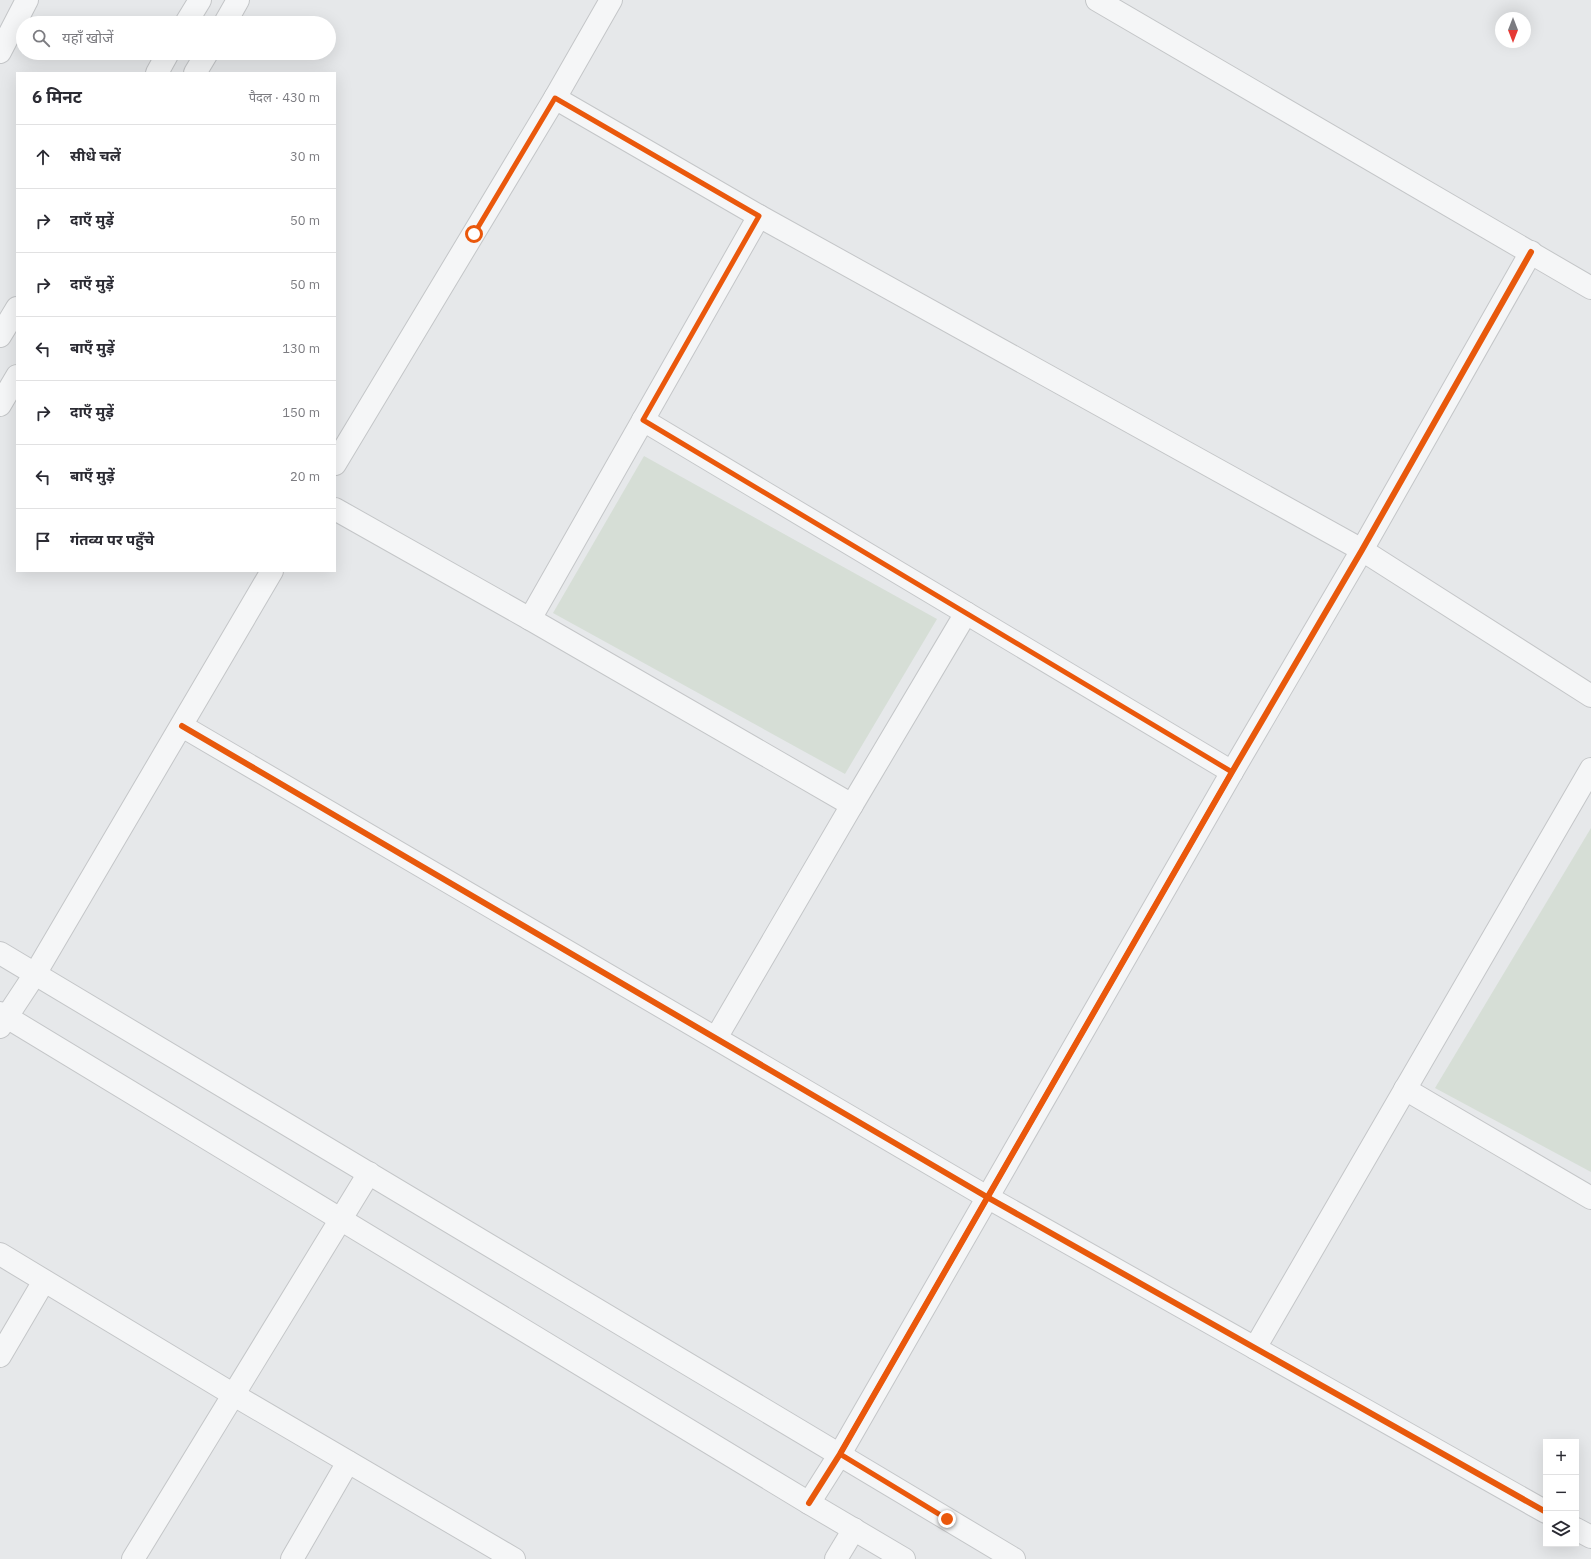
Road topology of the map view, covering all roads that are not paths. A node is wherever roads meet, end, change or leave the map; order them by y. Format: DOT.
graph roads {
  1 [pos="27,0"];
  2 [pos="200,0"];
  3 [pos="238,0"];
  4 [pos="611,0"];
  5 [pos="1097,0"];
  6 [pos="19,16"];
  7 [pos="190,16"];
  8 [pos="229,16"];
  9 [pos="16,21"];
  10 [pos="0,52"];
  11 [pos="164,60"];
  12 [pos="203,60"];
  13 [pos="158,72"];
  14 [pos="196,72"];
  15 [pos="555,98"];
  16 [pos="759,216"];
  17 [pos="1531,252"];
  18 [pos="1591,288"];
  19 [pos="16,310"];
  20 [pos="0,336"];
  21 [pos="16,378"];
  22 [pos="0,405"];
  23 [pos="643,420"];
  24 [pos="336,462"];
  25 [pos="336,510"];
  26 [pos="1362,550"];
  27 [pos="271,572"];
  28 [pos="966,613"];
  29 [pos="530,619"];
  30 [pos="1591,696"];
  31 [pos="182,726"];
  32 [pos="1591,769"];
  33 [pos="1232,772"];
  34 [pos="852,806"];
  35 [pos="0,953"];
  36 [pos="35,974"];
  37 [pos="2,1019"];
  38 [pos="716,1038"];
  39 [pos="1405,1089"];
  40 [pos="369,1173"];
  41 [pos="987,1197"];
  42 [pos="1591,1198"];
  43 [pos="341,1220"];
  44 [pos="0,1254"];
  45 [pos="44,1281"];
  46 [pos="1255,1348"];
  47 [pos="0,1356"];
  48 [pos="234,1395"];
  49 [pos="840,1454"];
  50 [pos="348,1462"];
  51 [pos="809,1503"];
  52 [pos="1544,1511"];
  53 [pos="854,1529"];
  54 [pos="1579,1530"];
  55 [pos="1591,1537"];
  56 [pos="294,1558"];
  57 [pos="133,1559"];
  58 [pos="514,1559"];
  59 [pos="836,1559"];
  60 [pos="904,1559"];
  61 [pos="1014,1559"];
  1 -- 6 [label="street"];
  2 -- 7 [label="street"];
  3 -- 8 [label="street"];
  4 -- 15 [label="street"];
  5 -- 17 [label="street"];
  9 -- 10 [label="street"];
  11 -- 13 [label="street"];
  12 -- 14 [label="street"];
  15 -- 16 [label="street"];
  15 -- 24 [label="street"];
  16 -- 23 [label="street"];
  16 -- 26 [label="street"];
  17 -- 18 [label="street"];
  17 -- 26 [label="street"];
  19 -- 20 [label="street"];
  21 -- 22 [label="street"];
  23 -- 28 [label="street"];
  23 -- 29 [label="street"];
  25 -- 29 [label="street"];
  26 -- 30 [label="street"];
  26 -- 33 [label="street"];
  27 -- 31 [label="street"];
  28 -- 33 [label="street"];
  28 -- 34 [label="street"];
  29 -- 34 [label="street"];
  31 -- 36 [label="street"];
  31 -- 38 [label="street"];
  32 -- 39 [label="street"];
  33 -- 41 [label="street"];
  34 -- 38 [label="street"];
  35 -- 36 [label="street"];
  36 -- 37 [label="street"];
  36 -- 40 [label="street"];
  37 -- 43 [label="street"];
  38 -- 41 [label="street"];
  39 -- 42 [label="street"];
  39 -- 46 [label="street"];
  40 -- 43 [label="street"];
  40 -- 49 [label="street"];
  41 -- 46 [label="street"];
  41 -- 49 [label="street"];
  43 -- 48 [label="street"];
  43 -- 51 [label="street"];
  44 -- 45 [label="street"];
  45 -- 47 [label="street"];
  45 -- 48 [label="street"];
  46 -- 52 [label="street"];
  48 -- 50 [label="street"];
  48 -- 57 [label="street"];
  49 -- 51 [label="street"];
  49 -- 61 [label="street"];
  50 -- 56 [label="street"];
  50 -- 58 [label="street"];
  51 -- 53 [label="street"];
  53 -- 59 [label="street"];
  53 -- 60 [label="street"];
  54 -- 55 [label="street"];
}
